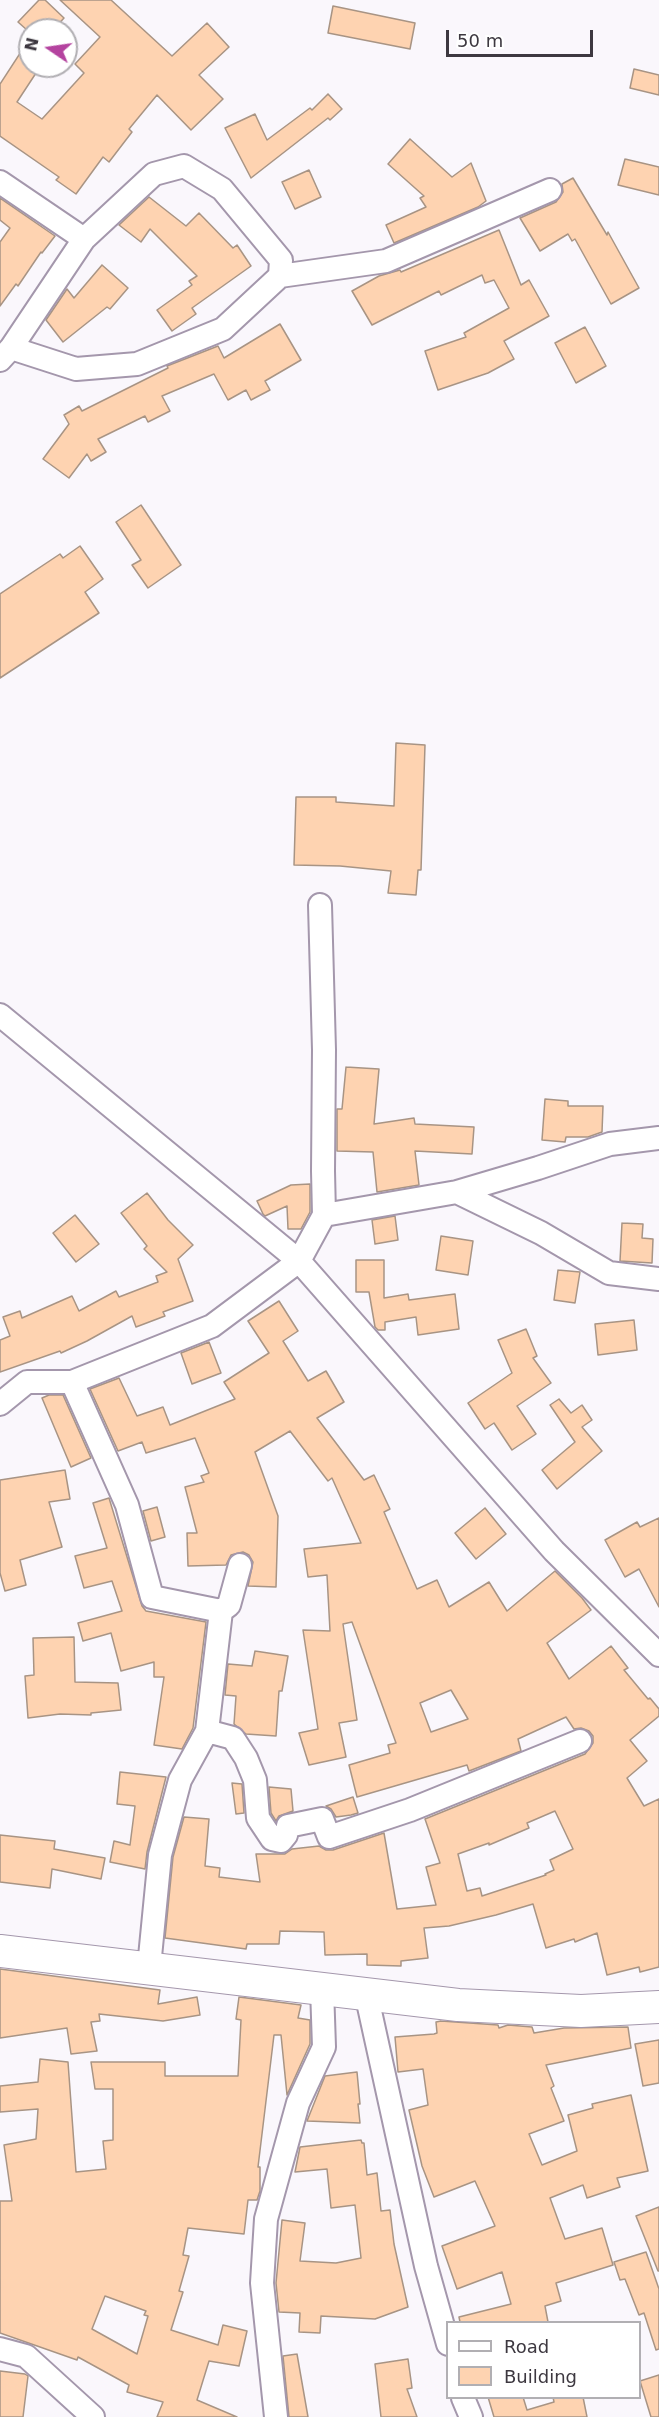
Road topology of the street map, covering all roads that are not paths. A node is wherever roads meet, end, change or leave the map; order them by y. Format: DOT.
graph roads {
  1 [pos="0,182"];
  2 [pos="550,190"];
  3 [pos="84,239"];
  4 [pos="280,276"];
  5 [pos="5,354"];
  6 [pos="320,905"];
  7 [pos="0,1016"];
  8 [pos="659,1138"];
  9 [pos="457,1192"];
  10 [pos="324,1215"];
  11 [pos="299,1260"];
  12 [pos="659,1279"];
  13 [pos="72,1382"];
  14 [pos="0,1404"];
  15 [pos="240,1565"];
  16 [pos="221,1611"];
  17 [pos="659,1655"];
  18 [pos="207,1731"];
  19 [pos="580,1741"];
  20 [pos="0,1951"];
  21 [pos="149,1967"];
  22 [pos="322,1988"];
  23 [pos="366,1993"];
  24 [pos="659,2007"];
  25 [pos="446,2340"];
  26 [pos="0,2349"];
  27 [pos="464,2399"];
  28 [pos="93,2417"];
  29 [pos="276,2417"];
  30 [pos="471,2417"];
  1 -- 3 [label="street"];
  2 -- 4 [label="street"];
  3 -- 4 [label="street"];
  3 -- 5 [label="street"];
  4 -- 5 [label="street"];
  6 -- 10 [label="street"];
  7 -- 11 [label="street"];
  8 -- 9 [label="street"];
  9 -- 10 [label="street"];
  9 -- 12 [label="street"];
  10 -- 11 [label="street"];
  11 -- 13 [label="street"];
  11 -- 17 [label="street"];
  13 -- 14 [label="street"];
  13 -- 16 [label="street"];
  15 -- 16 [label="street"];
  16 -- 18 [label="street"];
  18 -- 19 [label="street"];
  18 -- 21 [label="street"];
  20 -- 21 [label="street"];
  21 -- 22 [label="street"];
  22 -- 23 [label="street"];
  22 -- 29 [label="street"];
  23 -- 24 [label="street"];
  23 -- 25 [label="street"];
  26 -- 28 [label="street"];
  27 -- 30 [label="street"];
}
